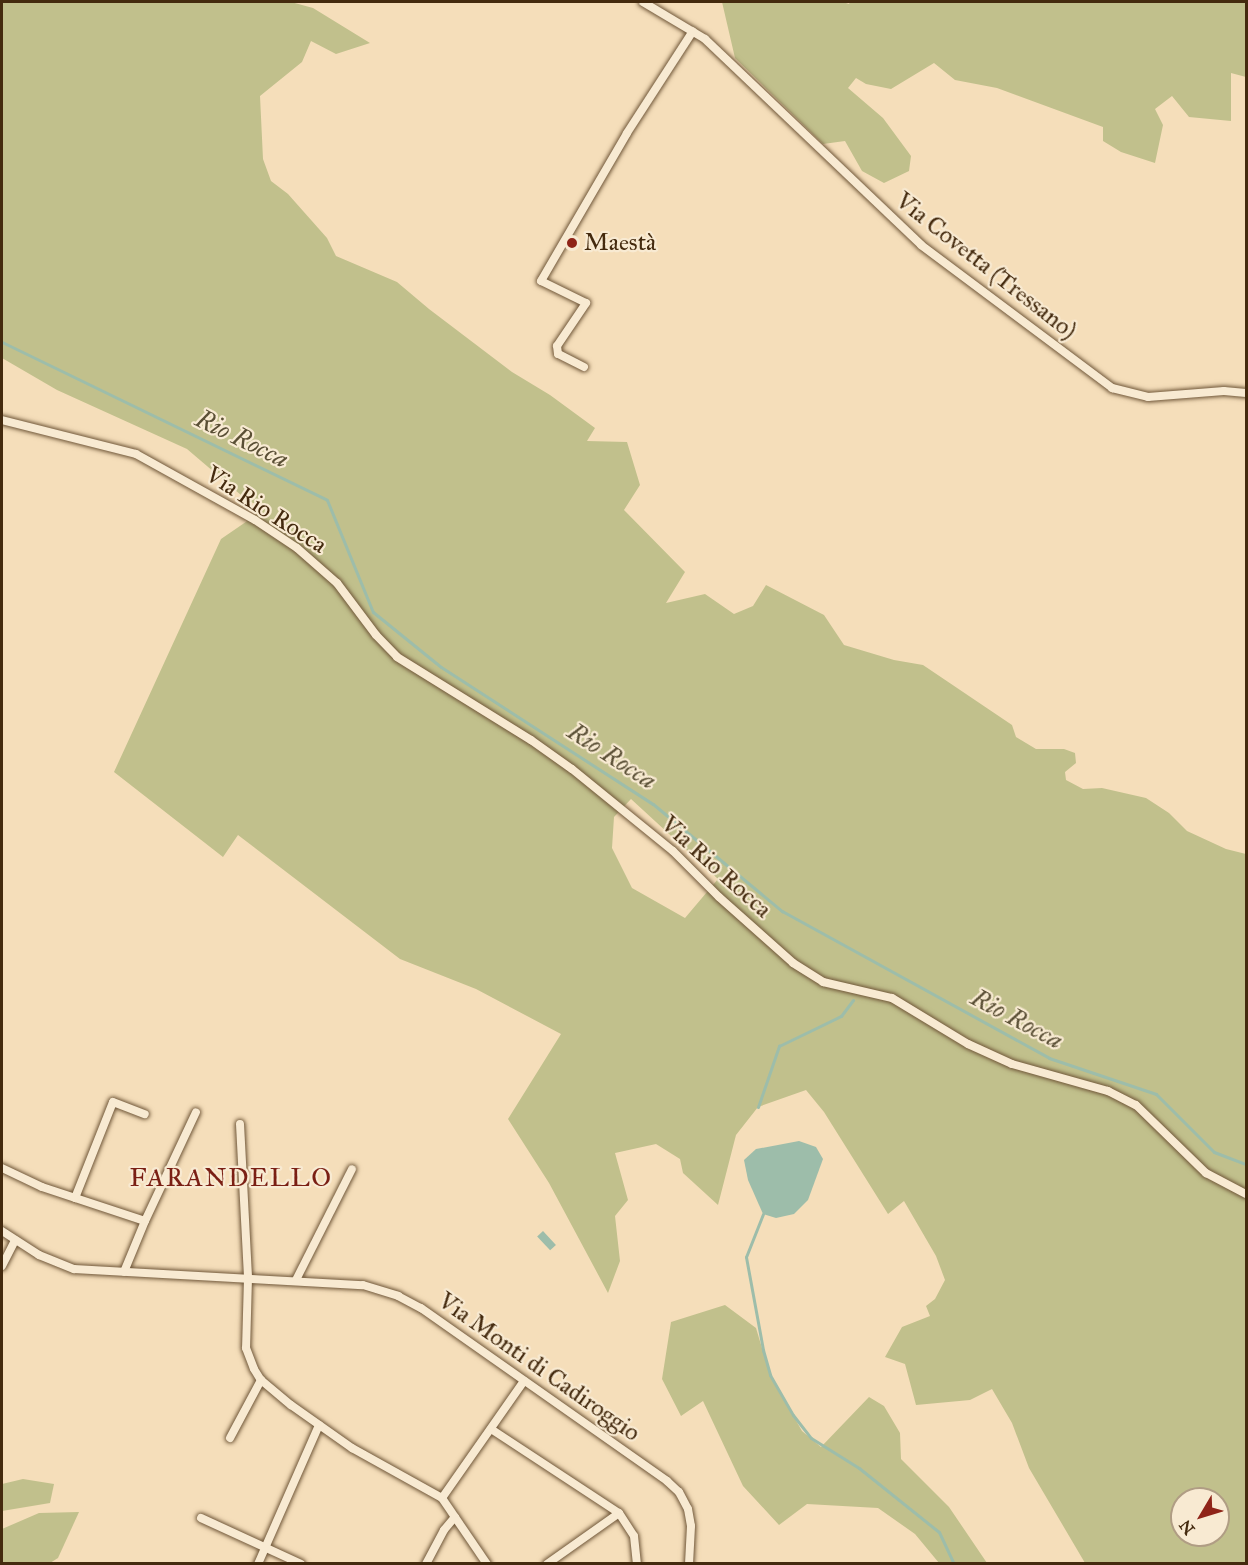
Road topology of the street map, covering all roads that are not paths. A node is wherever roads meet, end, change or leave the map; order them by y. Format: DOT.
graph roads {
  1 [pos="643,2"];
  2 [pos="693,31"];
  3 [pos="584,367"];
  4 [pos="1243,392"];
  5 [pos="2,420"];
  6 [pos="196,1112"];
  7 [pos="145,1114"];
  8 [pos="240,1124"];
  9 [pos="2,1168"];
  10 [pos="352,1169"];
  11 [pos="1246,1194"];
  12 [pos="75,1198"];
  13 [pos="145,1221"];
  14 [pos="2,1231"];
  15 [pos="15,1240"];
  16 [pos="2,1266"];
  17 [pos="124,1272"];
  18 [pos="248,1278"];
  19 [pos="296,1280"];
  20 [pos="261,1380"];
  21 [pos="524,1381"];
  22 [pos="319,1425"];
  23 [pos="491,1429"];
  24 [pos="230,1437"];
  25 [pos="441,1498"];
  26 [pos="619,1513"];
  27 [pos="455,1517"];
  28 [pos="201,1518"];
  29 [pos="265,1548"];
  30 [pos="258,1563"];
  31 [pos="302,1563"];
  32 [pos="426,1563"];
  33 [pos="487,1563"];
  34 [pos="547,1563"];
  35 [pos="637,1563"];
  36 [pos="689,1563"];
  1 -- 2 [label="street, Via Covetta (Tressano)"];
  2 -- 3 [label="street"];
  2 -- 4 [label="street, Via Covetta (Tressano)"];
  5 -- 11 [label="street, Via Rio Rocca"];
  6 -- 13 [label="street"];
  7 -- 12 [label="street"];
  8 -- 18 [label="street"];
  9 -- 12 [label="street"];
  10 -- 19 [label="street"];
  12 -- 13 [label="street"];
  13 -- 17 [label="street"];
  14 -- 15 [label="street, Via Monti di Cadiroggio"];
  15 -- 16 [label="street"];
  15 -- 17 [label="street, Via Monti di Cadiroggio"];
  17 -- 18 [label="street, Via Monti di Cadiroggio"];
  18 -- 19 [label="street, Via Monti di Cadiroggio"];
  18 -- 20 [label="street"];
  19 -- 21 [label="street, Via Monti di Cadiroggio"];
  20 -- 22 [label="street"];
  20 -- 24 [label="street"];
  21 -- 23 [label="street"];
  21 -- 36 [label="street, Via Monti di Cadiroggio"];
  22 -- 25 [label="street"];
  22 -- 29 [label="street"];
  23 -- 25 [label="street"];
  23 -- 26 [label="street"];
  25 -- 27 [label="street"];
  26 -- 34 [label="street"];
  26 -- 35 [label="street"];
  27 -- 32 [label="street"];
  27 -- 33 [label="street"];
  28 -- 29 [label="street"];
  29 -- 30 [label="street"];
  29 -- 31 [label="street"];
}
